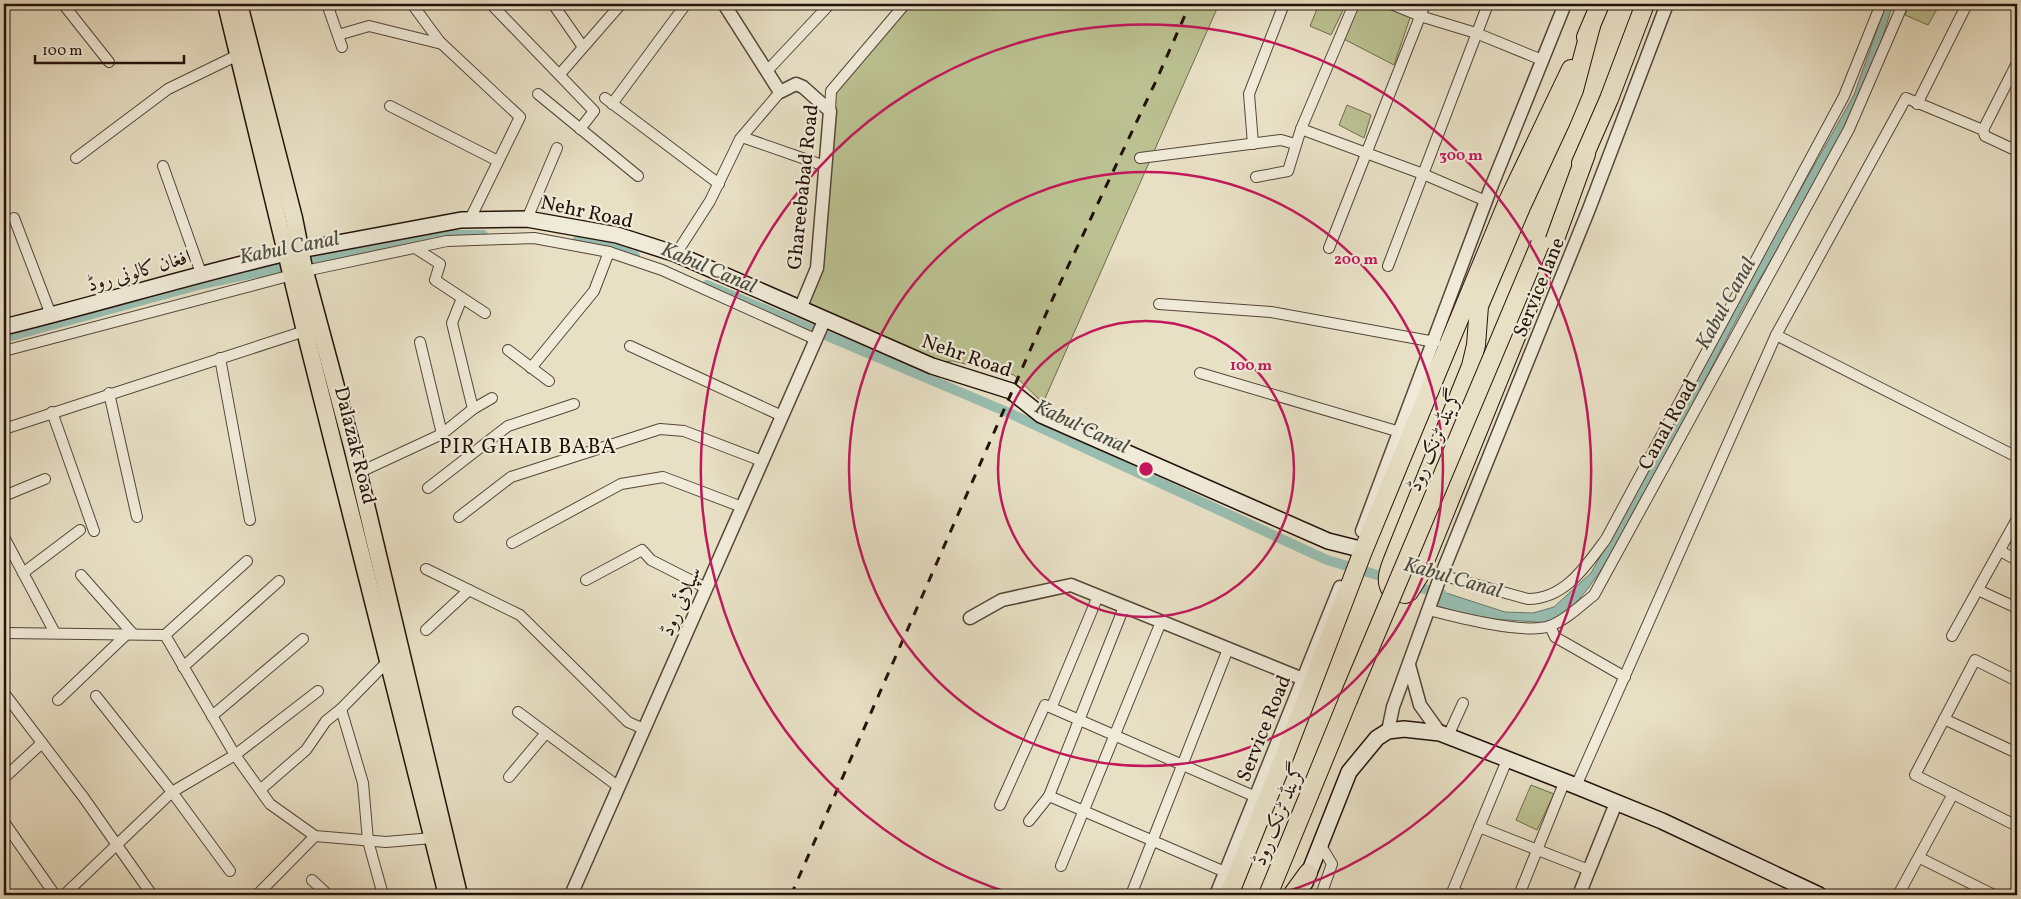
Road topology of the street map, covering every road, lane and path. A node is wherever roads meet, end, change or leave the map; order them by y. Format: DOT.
graph roads {
  1 [pos="63,4"];
  2 [pos="226,4"];
  3 [pos="239,4"];
  4 [pos="327,4"];
  5 [pos="412,4"];
  6 [pos="492,4"];
  7 [pos="553,4"];
  8 [pos="621,4"];
  9 [pos="686,4"];
  10 [pos="724,4"];
  11 [pos="905,4"];
  12 [pos="1284,4"];
  13 [pos="1354,4"];
  14 [pos="1391,4"];
  15 [pos="1425,4"];
  16 [pos="1488,4"];
  17 [pos="1565,4"];
  18 [pos="1600,4"];
  19 [pos="1645,4"];
  20 [pos="1667,4"];
  21 [pos="1881,4"];
  22 [pos="1903,4"];
  23 [pos="1967,4"];
  24 [pos="828,6"];
  25 [pos="1420,16"];
  26 [pos="1592,26"];
  27 [pos="1476,34"];
  28 [pos="338,35"];
  29 [pos="442,44"];
  30 [pos="342,47"];
  31 [pos="583,47"];
  32 [pos="240,54"];
  33 [pos="1542,60"];
  34 [pos="109,62"];
  35 [pos="2017,63"];
  36 [pos="767,71"];
  37 [pos="560,74"];
  38 [pos="780,92"];
  39 [pos="538,94"];
  40 [pos="1609,99"];
  41 [pos="1917,104"];
  42 [pos="390,106"];
  43 [pos="1626,107"];
  44 [pos="830,112"];
  45 [pos="580,129"];
  46 [pos="1301,129"];
  47 [pos="1983,130"];
  48 [pos="742,137"];
  49 [pos="1252,144"];
  50 [pos="1295,144"];
  51 [pos="557,148"];
  52 [pos="2017,151"];
  53 [pos="1365,153"];
  54 [pos="1586,154"];
  55 [pos="76,158"];
  56 [pos="1140,158"];
  57 [pos="498,161"];
  58 [pos="163,166"];
  59 [pos="825,166"];
  60 [pos="1422,174"];
  61 [pos="638,176"];
  62 [pos="1256,177"];
  63 [pos="719,184"];
  64 [pos="1486,201"];
  65 [pos="14,218"];
  66 [pos="527,218"];
  67 [pos="470,219"];
  68 [pos="1475,233"];
  69 [pos="1492,241"];
  70 [pos="415,248"];
  71 [pos="1329,248"];
  72 [pos="609,252"];
  73 [pos="676,254"];
  74 [pos="296,263"];
  75 [pos="1388,266"];
  76 [pos="201,272"];
  77 [pos="462,298"];
  78 [pos="1159,304"];
  79 [pos="800,309"];
  80 [pos="485,313"];
  81 [pos="52,315"];
  82 [pos="824,321"];
  83 [pos="4,327"];
  84 [pos="305,331"];
  85 [pos="1776,335"];
  86 [pos="815,339"];
  87 [pos="420,342"];
  88 [pos="1435,342"];
  89 [pos="630,346"];
  90 [pos="508,350"];
  91 [pos="4,351"];
  92 [pos="220,358"];
  93 [pos="531,368"];
  94 [pos="1200,373"];
  95 [pos="549,381"];
  96 [pos="109,394"];
  97 [pos="492,398"];
  98 [pos="574,404"];
  99 [pos="473,409"];
  100 [pos="52,412"];
  101 [pos="1484,413"];
  102 [pos="782,416"];
  103 [pos="1504,422"];
  104 [pos="4,429"];
  105 [pos="1400,432"];
  106 [pos="442,434"];
  107 [pos="2017,457"];
  108 [pos="762,461"];
  109 [pos="358,473"];
  110 [pos="45,479"];
  111 [pos="428,488"];
  112 [pos="4,496"];
  113 [pos="742,507"];
  114 [pos="1445,511"];
  115 [pos="137,517"];
  116 [pos="459,517"];
  117 [pos="1464,518"];
  118 [pos="2017,519"];
  119 [pos="250,520"];
  120 [pos="80,530"];
  121 [pos="94,531"];
  122 [pos="4,537"];
  123 [pos="512,543"];
  124 [pos="2000,551"];
  125 [pos="1357,552"];
  126 [pos="2017,560"];
  127 [pos="248,561"];
  128 [pos="426,569"];
  129 [pos="23,572"];
  130 [pos="81,575"];
  131 [pos="1350,576"];
  132 [pos="1440,579"];
  133 [pos="586,580"];
  134 [pos="279,581"];
  135 [pos="706,588"];
  136 [pos="469,590"];
  137 [pos="1978,590"];
  138 [pos="1098,596"];
  139 [pos="1430,606"];
  140 [pos="1124,607"];
  141 [pos="2017,608"];
  142 [pos="970,618"];
  143 [pos="1161,622"];
  144 [pos="1550,626"];
  145 [pos="426,630"];
  146 [pos="4,633"];
  147 [pos="55,633"];
  148 [pos="130,634"];
  149 [pos="165,635"];
  150 [pos="1952,636"];
  151 [pos="303,639"];
  152 [pos="1228,649"];
  153 [pos="393,662"];
  154 [pos="1409,665"];
  155 [pos="183,667"];
  156 [pos="1625,677"];
  157 [pos="1303,679"];
  158 [pos="2017,681"];
  159 [pos="318,691"];
  160 [pos="4,692"];
  161 [pos="96,696"];
  162 [pos="58,700"];
  163 [pos="1463,703"];
  164 [pos="1052,706"];
  165 [pos="341,709"];
  166 [pos="518,712"];
  167 [pos="212,716"];
  168 [pos="1080,718"];
  169 [pos="1944,719"];
  170 [pos="644,729"];
  171 [pos="1388,731"];
  172 [pos="546,733"];
  173 [pos="1115,734"];
  174 [pos="1444,734"];
  175 [pos="42,743"];
  176 [pos="2017,753"];
  177 [pos="234,755"];
  178 [pos="1506,760"];
  179 [pos="1183,765"];
  180 [pos="509,777"];
  181 [pos="4,778"];
  182 [pos="1570,784"];
  183 [pos="619,787"];
  184 [pos="260,790"];
  185 [pos="172,792"];
  186 [pos="1953,794"];
  187 [pos="1049,796"];
  188 [pos="1256,797"];
  189 [pos="1616,803"];
  190 [pos="1000,805"];
  191 [pos="1084,812"];
  192 [pos="1029,821"];
  193 [pos="4,822"];
  194 [pos="2017,826"];
  195 [pos="1479,828"];
  196 [pos="315,836"];
  197 [pos="432,838"];
  198 [pos="368,840"];
  199 [pos="1153,841"];
  200 [pos="1320,844"];
  201 [pos="116,846"];
  202 [pos="1536,851"];
  203 [pos="1920,858"];
  204 [pos="444,859"];
  205 [pos="1061,866"];
  206 [pos="1589,870"];
  207 [pos="230,871"];
  208 [pos="1225,872"];
  209 [pos="1308,873"];
  210 [pos="312,880"];
  211 [pos="1452,893"];
  212 [pos="55,895"];
  213 [pos="64,895"];
  214 [pos="152,895"];
  215 [pos="257,895"];
  216 [pos="328,895"];
  217 [pos="383,895"];
  218 [pos="447,895"];
  219 [pos="459,895"];
  220 [pos="571,895"];
  221 [pos="1131,895"];
  222 [pos="1216,895"];
  223 [pos="1229,895"];
  224 [pos="1268,895"];
  225 [pos="1292,895"];
  226 [pos="1300,895"];
  227 [pos="1321,895"];
  228 [pos="1463,895"];
  229 [pos="1519,895"];
  230 [pos="1579,895"];
  231 [pos="1818,895"];
  232 [pos="1898,895"];
  233 [pos="1994,895"];
  1 -- 34 [label="street"];
  2 -- 32 [label="main road, Dalazak Road"];
  3 -- 74 [label="main road, Dalazak Road"];
  4 -- 28 [label="street"];
  5 -- 29 [label="street"];
  6 -- 37 [label="street"];
  7 -- 31 [label="street"];
  8 -- 31 [label="street"];
  9 -- 63 [label="street"];
  10 -- 36 [label="street"];
  11 -- 44 [label="street, Ghareebabad Road"];
  12 -- 49 [label="street"];
  13 -- 46 [label="street"];
  14 -- 25 [label="street"];
  15 -- 25 [label="street"];
  16 -- 27 [label="street"];
  17 -- 33 [label="street"];
  18 -- 26 [label="highway, گرینڈ ٹرنک روڈ"];
  19 -- 40 [label="highway, گرینڈ ٹرنک روڈ"];
  20 -- 43 [label="street, Service lane"];
  21 -- 132 [label="street"];
  22 -- 144 [label="street, Canal Road"];
  23 -- 41 [label="street"];
  24 -- 36 [label="street"];
  25 -- 27 [label="street"];
  25 -- 53 [label="street"];
  26 -- 69 [label="highway, گرینڈ ٹرنک روڈ"];
  26 -- 114 [label="highway"];
  27 -- 33 [label="street"];
  27 -- 60 [label="street"];
  28 -- 29 [label="street"];
  28 -- 30 [label="street"];
  29 -- 57 [label="street"];
  31 -- 37 [label="street"];
  32 -- 55 [label="street"];
  32 -- 74 [label="main road, Dalazak Road"];
  33 -- 64 [label="street"];
  35 -- 47 [label="street"];
  36 -- 38 [label="street"];
  37 -- 45 [label="street"];
  38 -- 44 [label="street"];
  38 -- 48 [label="street"];
  39 -- 45 [label="street"];
  40 -- 43 [label="street"];
  40 -- 54 [label="highway, گرینڈ ٹرنک روڈ"];
  41 -- 47 [label="street"];
  41 -- 85 [label="street"];
  42 -- 57 [label="street"];
  43 -- 103 [label="street, Service lane"];
  44 -- 59 [label="street, Ghareebabad Road"];
  45 -- 61 [label="street"];
  46 -- 50 [label="street"];
  46 -- 53 [label="street"];
  47 -- 52 [label="street"];
  48 -- 59 [label="street"];
  48 -- 63 [label="street"];
  49 -- 50 [label="street"];
  49 -- 56 [label="street"];
  50 -- 62 [label="street"];
  51 -- 66 [label="street"];
  53 -- 60 [label="street"];
  53 -- 71 [label="street"];
  54 -- 101 [label="highway"];
  54 -- 224 [label="highway, گرینڈ ٹرنک روڈ, bridge"];
  57 -- 67 [label="street"];
  58 -- 76 [label="street"];
  59 -- 79 [label="street, Ghareebabad Road"];
  60 -- 64 [label="street"];
  60 -- 75 [label="street"];
  63 -- 73 [label="street"];
  64 -- 68 [label="street"];
  65 -- 81 [label="street"];
  66 -- 67 [label="main road, Nehr Road"];
  66 -- 73 [label="main road, Nehr Road"];
  67 -- 74 [label="main road, Nehr Road"];
  68 -- 69 [label="street"];
  68 -- 88 [label="street"];
  69 -- 125 [label="highway, گرینڈ ٹرنک روڈ"];
  70 -- 72 [label="street"];
  70 -- 74 [label="street"];
  70 -- 77 [label="street"];
  72 -- 86 [label="street"];
  72 -- 93 [label="street"];
  73 -- 79 [label="main road, Nehr Road"];
  74 -- 76 [label="main road, افغان کالونی روڈ"];
  74 -- 84 [label="main road, Dalazak Road"];
  74 -- 91 [label="street"];
  74 -- 109 [label="main road, Dalazak Road"];
  76 -- 81 [label="main road, افغان کالونی روڈ"];
  77 -- 80 [label="street"];
  77 -- 99 [label="street"];
  78 -- 88 [label="street"];
  79 -- 82 [label="main road, Nehr Road"];
  81 -- 83 [label="main road, افغان کالونی روڈ"];
  82 -- 86 [label="street, سپلائی روڈ"];
  82 -- 125 [label="main road, Nehr Road"];
  84 -- 92 [label="street"];
  84 -- 153 [label="main road, Dalazak Road"];
  85 -- 107 [label="street"];
  85 -- 156 [label="street"];
  86 -- 102 [label="street, سپلائی روڈ"];
  87 -- 106 [label="street"];
  88 -- 105 [label="street"];
  89 -- 102 [label="street"];
  90 -- 93 [label="street"];
  92 -- 96 [label="street"];
  92 -- 119 [label="street"];
  93 -- 95 [label="street"];
  94 -- 105 [label="street"];
  96 -- 100 [label="street"];
  96 -- 115 [label="street"];
  97 -- 99 [label="street"];
  98 -- 111 [label="street"];
  99 -- 106 [label="street"];
  100 -- 104 [label="street"];
  100 -- 121 [label="street"];
  101 -- 103 [label="street"];
  101 -- 114 [label="highway"];
  102 -- 108 [label="street, سپلائی روڈ"];
  103 -- 117 [label="street, Service lane"];
  105 -- 125 [label="street"];
  106 -- 109 [label="street"];
  108 -- 113 [label="street, سپلائی روڈ"];
  108 -- 116 [label="street"];
  109 -- 153 [label="main road, Dalazak Road"];
  110 -- 112 [label="street"];
  113 -- 123 [label="street"];
  113 -- 135 [label="street, سپلائی روڈ"];
  114 -- 117 [label="street"];
  117 -- 132 [label="street, Service lane"];
  118 -- 124 [label="street"];
  120 -- 129 [label="street"];
  122 -- 129 [label="street"];
  124 -- 126 [label="street"];
  124 -- 137 [label="street"];
  125 -- 131 [label="highway, گرینڈ ٹرنک روڈ"];
  127 -- 149 [label="street"];
  128 -- 136 [label="street"];
  129 -- 147 [label="street"];
  130 -- 148 [label="street"];
  131 -- 157 [label="street, Service Road"];
  131 -- 223 [label="highway, گرینڈ ٹرنک روڈ"];
  132 -- 139 [label="street, Service lane"];
  133 -- 135 [label="street"];
  134 -- 155 [label="street"];
  135 -- 170 [label="street, سپلائی روڈ"];
  136 -- 145 [label="street"];
  136 -- 170 [label="street"];
  137 -- 141 [label="street"];
  137 -- 150 [label="street"];
  138 -- 140 [label="street"];
  138 -- 142 [label="street"];
  138 -- 164 [label="street"];
  139 -- 144 [label="street"];
  139 -- 154 [label="street, Service lane"];
  140 -- 143 [label="street"];
  140 -- 168 [label="street"];
  143 -- 152 [label="street"];
  143 -- 173 [label="street"];
  144 -- 156 [label="street"];
  146 -- 147 [label="street"];
  147 -- 148 [label="street"];
  148 -- 149 [label="street"];
  148 -- 162 [label="street"];
  149 -- 155 [label="street"];
  151 -- 167 [label="street"];
  152 -- 157 [label="street"];
  152 -- 179 [label="street"];
  153 -- 165 [label="street"];
  153 -- 197 [label="main road, Dalazak Road"];
  153 -- 204 [label="main road, Dalazak Road"];
  154 -- 171 [label="street, Service lane"];
  154 -- 174 [label="street"];
  155 -- 167 [label="street"];
  156 -- 182 [label="street"];
  157 -- 188 [label="street, Service Road"];
  158 -- 169 [label="street"];
  159 -- 177 [label="street"];
  160 -- 175 [label="street"];
  161 -- 185 [label="street"];
  163 -- 174 [label="street"];
  164 -- 168 [label="street"];
  164 -- 190 [label="street"];
  165 -- 184 [label="street"];
  165 -- 198 [label="street"];
  166 -- 172 [label="street"];
  167 -- 177 [label="street"];
  168 -- 173 [label="street"];
  168 -- 187 [label="street"];
  169 -- 176 [label="street"];
  169 -- 186 [label="street"];
  170 -- 183 [label="street, سپلائی روڈ"];
  171 -- 174 [label="main road"];
  171 -- 200 [label="main road"];
  172 -- 180 [label="street"];
  172 -- 183 [label="street"];
  173 -- 179 [label="street"];
  173 -- 191 [label="street"];
  174 -- 178 [label="main road"];
  175 -- 181 [label="street"];
  175 -- 201 [label="street"];
  177 -- 184 [label="street"];
  177 -- 185 [label="street"];
  178 -- 182 [label="main road"];
  178 -- 195 [label="street"];
  179 -- 188 [label="street"];
  179 -- 199 [label="street"];
  182 -- 189 [label="main road"];
  182 -- 202 [label="street"];
  183 -- 220 [label="street, سپلائی روڈ"];
  184 -- 196 [label="street"];
  185 -- 201 [label="street"];
  185 -- 207 [label="street"];
  186 -- 194 [label="street"];
  186 -- 203 [label="street"];
  187 -- 191 [label="street"];
  187 -- 192 [label="street"];
  188 -- 208 [label="street, Service Road"];
  189 -- 206 [label="street"];
  189 -- 231 [label="main road"];
  191 -- 199 [label="street"];
  191 -- 205 [label="street"];
  193 -- 212 [label="street"];
  195 -- 202 [label="street"];
  195 -- 211 [label="street"];
  196 -- 198 [label="street"];
  196 -- 215 [label="street"];
  197 -- 198 [label="street"];
  197 -- 204 [label="main road, Dalazak Road"];
  198 -- 217 [label="street"];
  199 -- 208 [label="street"];
  199 -- 221 [label="street"];
  200 -- 209 [label="main road"];
  200 -- 227 [label="street"];
  201 -- 213 [label="street"];
  201 -- 214 [label="street"];
  202 -- 206 [label="street"];
  202 -- 229 [label="street"];
  203 -- 232 [label="street"];
  203 -- 233 [label="street"];
  204 -- 218 [label="main road, Dalazak Road"];
  204 -- 219 [label="main road, Dalazak Road"];
  206 -- 230 [label="street"];
  208 -- 222 [label="street, Service Road"];
  209 -- 225 [label="highway"];
  209 -- 226 [label="main road"];
  210 -- 216 [label="street"];
  211 -- 228 [label="street"];
}
